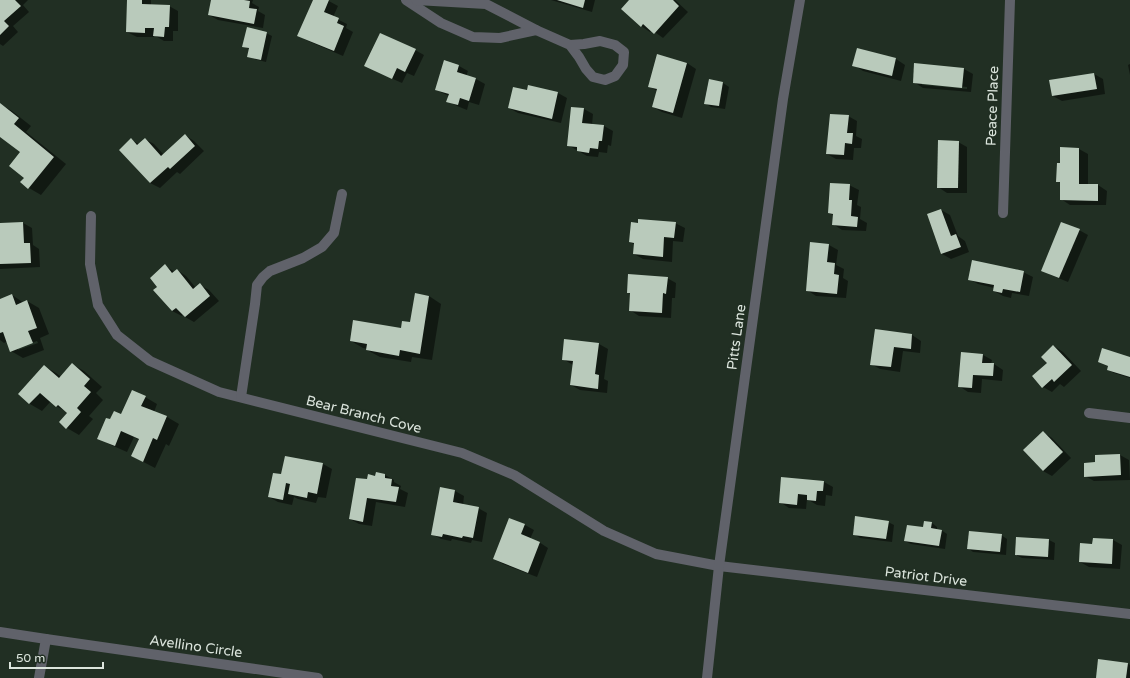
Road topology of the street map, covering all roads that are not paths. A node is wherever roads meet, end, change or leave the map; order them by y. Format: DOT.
graph roads {
  1 [pos="406,0"];
  2 [pos="416,0"];
  3 [pos="800,0"];
  4 [pos="1010,0"];
  5 [pos="536,30"];
  6 [pos="570,45"];
  7 [pos="342,194"];
  8 [pos="1003,213"];
  9 [pos="91,216"];
  10 [pos="241,397"];
  11 [pos="1089,414"];
  12 [pos="1130,418"];
  13 [pos="719,566"];
  14 [pos="1130,614"];
  15 [pos="0,632"];
  16 [pos="46,639"];
  17 [pos="39,678"];
  18 [pos="318,678"];
  19 [pos="707,678"];
  1 -- 5 [label="street"];
  2 -- 5 [label="street"];
  3 -- 13 [label="street, Pitts Lane"];
  4 -- 8 [label="street, Peace Place"];
  5 -- 6 [label="street"];
  6 -- 6 [label="street"];
  7 -- 10 [label="street"];
  9 -- 10 [label="street, Bear Branch Cove"];
  10 -- 13 [label="street, Bear Branch Cove"];
  11 -- 12 [label="street"];
  13 -- 14 [label="street, Patriot Drive"];
  13 -- 19 [label="street, Pitts Lane"];
  15 -- 16 [label="street, Avellino Circle"];
  16 -- 17 [label="street"];
  16 -- 18 [label="street, Avellino Circle"];
}
